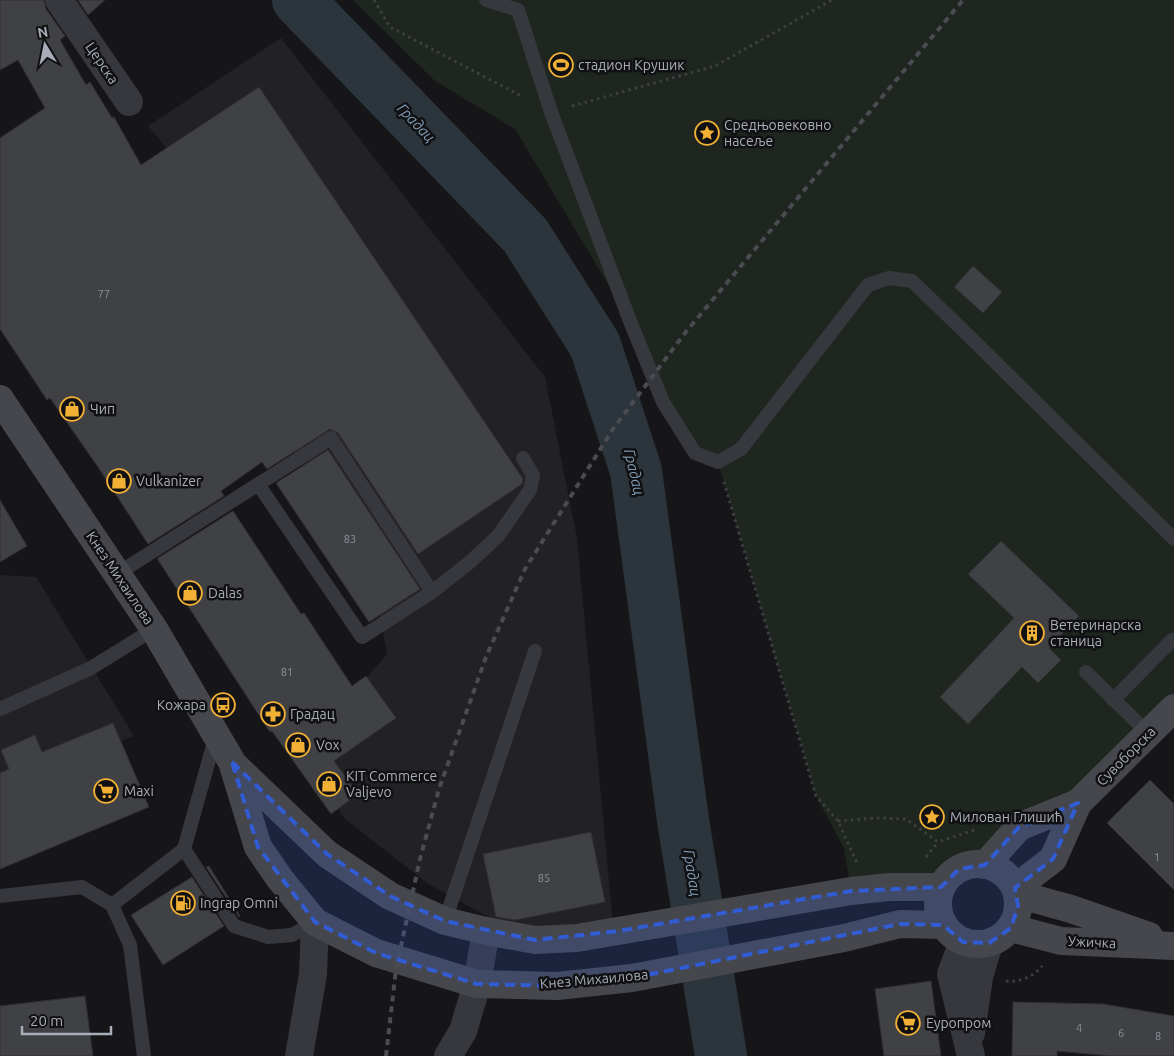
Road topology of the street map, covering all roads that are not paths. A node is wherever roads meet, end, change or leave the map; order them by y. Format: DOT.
graph roads {
  1 [pos="59,0"];
  2 [pos="486,0"];
  3 [pos="129,102"];
  4 [pos="0,399"];
  5 [pos="523,458"];
  6 [pos="258,484"];
  7 [pos="1174,539"];
  8 [pos="117,574"];
  9 [pos="432,592"];
  10 [pos="154,629"];
  11 [pos="1172,640"];
  12 [pos="535,651"];
  13 [pos="1086,672"];
  14 [pos="1113,700"];
  15 [pos="1174,708"];
  16 [pos="0,709"];
  17 [pos="216,734"];
  18 [pos="1148,734"];
  19 [pos="232,762"];
  20 [pos="1078,803"];
  21 [pos="184,850"];
  22 [pos="984,865"];
  23 [pos="941,887"];
  24 [pos="1016,891"];
  25 [pos="0,896"];
  26 [pos="112,905"];
  27 [pos="446,921"];
  28 [pos="315,922"];
  29 [pos="1011,928"];
  30 [pos="486,931"];
  31 [pos="965,937"];
  32 [pos="1174,945"];
  33 [pos="477,984"];
  34 [pos="970,1052"];
  35 [pos="144,1056"];
  36 [pos="299,1056"];
  37 [pos="448,1056"];
  1 -- 3 [label="street, Церска"];
  2 -- 7 [label="lane"];
  4 -- 8 [label="main road, Кнез Михаилова"];
  5 -- 9 [label="lane"];
  6 -- 8 [label="lane"];
  6 -- 9 [label="lane"];
  6 -- 9 [label="lane"];
  8 -- 10 [label="main road, Кнез Михаилова"];
  10 -- 16 [label="lane"];
  10 -- 17 [label="main road, Кнез Михаилова"];
  11 -- 14 [label="lane"];
  12 -- 27 [label="lane"];
  13 -- 14 [label="lane"];
  14 -- 18 [label="lane"];
  15 -- 18 [label="main road, Сувоборска"];
  17 -- 19 [label="main road, Кнез Михаилова"];
  17 -- 21 [label="lane"];
  18 -- 20 [label="main road, Сувоборска"];
  19 -- 27 [label="main road, Кнез Михаилова"];
  19 -- 28 [label="main road, Кнез Михаилова"];
  20 -- 22 [label="main road, Сувоборска"];
  20 -- 24 [label="main road, Сувоборска"];
  21 -- 26 [label="lane"];
  21 -- 28 [label="lane"];
  22 -- 23 [label="main road"];
  22 -- 24 [label="main road"];
  23 -- 30 [label="main road, Кнез Михаилова"];
  23 -- 31 [label="main road"];
  24 -- 29 [label="main road"];
  24 -- 32 [label="main road, Ужичка"];
  25 -- 26 [label="lane"];
  26 -- 35 [label="lane"];
  27 -- 30 [label="main road, Кнез Михаилова"];
  28 -- 33 [label="main road, Кнез Михаилова"];
  28 -- 36 [label="street"];
  29 -- 31 [label="main road"];
  29 -- 32 [label="main road, Ужичка"];
  30 -- 33 [label="street"];
  31 -- 33 [label="main road, Кнез Михаилова"];
  31 -- 34 [label="street"];
  33 -- 37 [label="street"];
}
